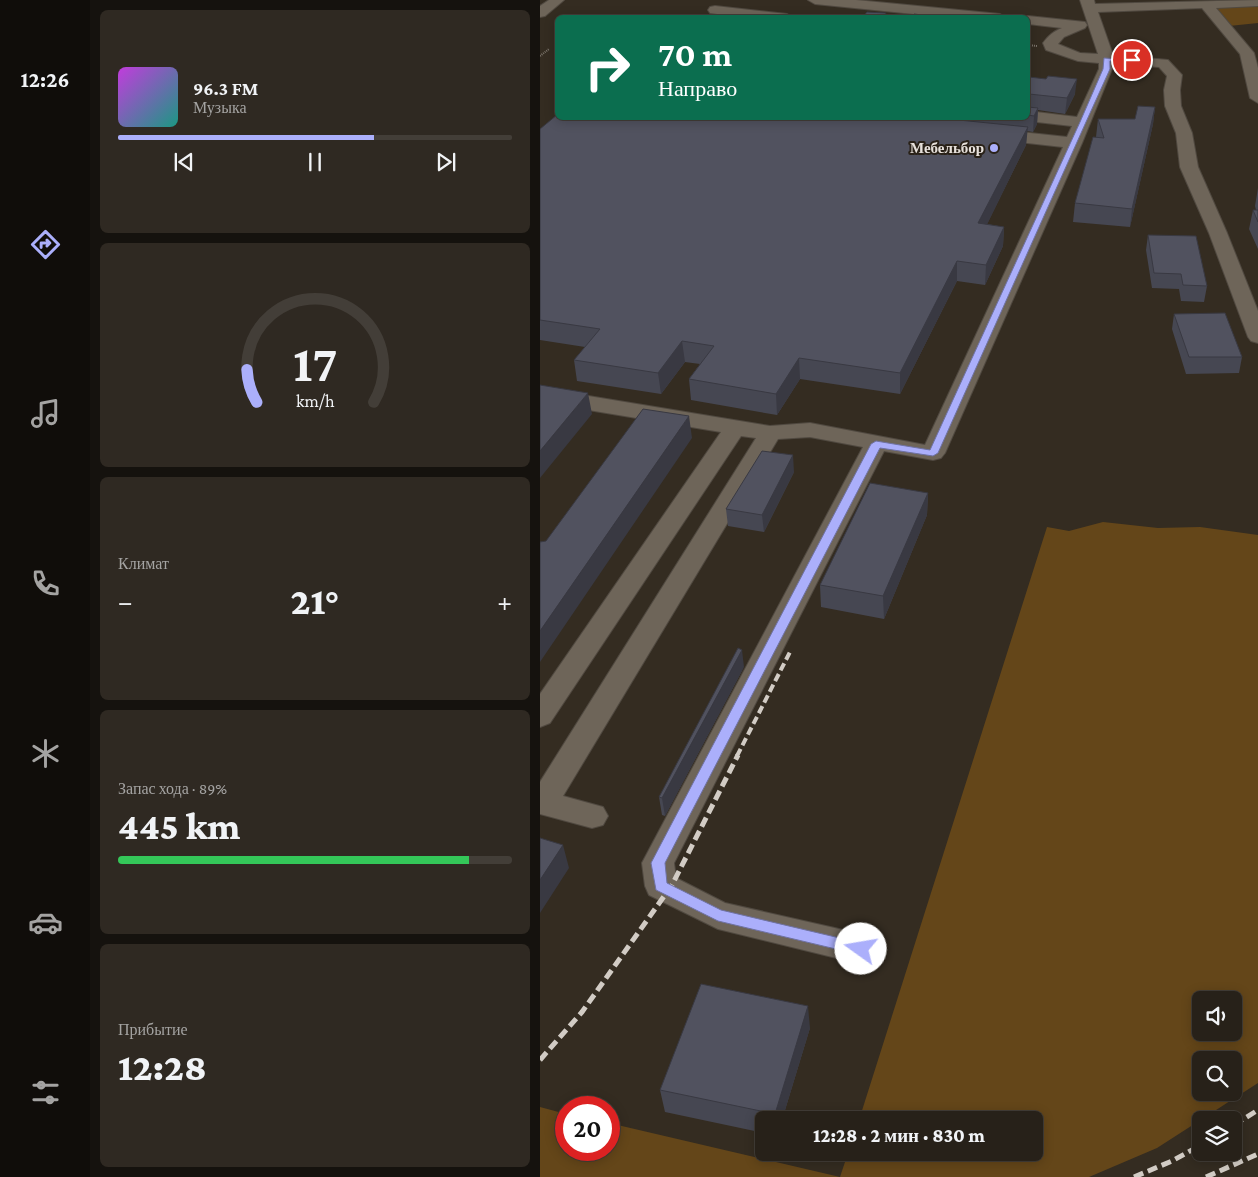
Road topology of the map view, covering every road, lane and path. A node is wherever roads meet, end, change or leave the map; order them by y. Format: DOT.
graph roads {
  1 [pos="557,0"];
  2 [pos="564,0"];
  3 [pos="726,0"];
  4 [pos="815,0"];
  5 [pos="1258,2"];
  6 [pos="1088,4"];
  7 [pos="1206,4"];
  8 [pos="540,12"];
  9 [pos="911,13"];
  10 [pos="711,14"];
  11 [pos="730,15"];
  12 [pos="947,15"];
  13 [pos="1030,20"];
  14 [pos="1096,23"];
  15 [pos="1080,25"];
  16 [pos="549,49"];
  17 [pos="1253,53"];
  18 [pos="540,56"];
  19 [pos="1107,60"];
  20 [pos="1258,98"];
  21 [pos="1030,116"];
  22 [pos="1083,122"];
  23 [pos="972,132"];
  24 [pos="1074,143"];
  25 [pos="1258,337"];
  26 [pos="540,395"];
  27 [pos="645,413"];
  28 [pos="735,428"];
  29 [pos="770,433"];
  30 [pos="628,437"];
  31 [pos="876,444"];
  32 [pos="540,716"];
  33 [pos="592,816"];
  34 [pos="861,949"];
  1 -- 2 [label="street"];
  1 -- 8 [label="street"];
  3 -- 10 [label="street"];
  4 -- 9 [label="street"];
  5 -- 7 [label="street"];
  6 -- 7 [label="street"];
  6 -- 14 [label="street"];
  7 -- 17 [label="street"];
  9 -- 12 [label="street"];
  10 -- 11 [label="street"];
  13 -- 15 [label="street"];
  14 -- 15 [label="street"];
  14 -- 19 [label="street"];
  15 -- 19 [label="street"];
  16 -- 18 [label="path"];
  17 -- 20 [label="street"];
  19 -- 22 [label="street"];
  19 -- 25 [label="street"];
  21 -- 22 [label="street"];
  22 -- 24 [label="street"];
  23 -- 24 [label="street"];
  24 -- 31 [label="street"];
  26 -- 27 [label="street"];
  27 -- 28 [label="street"];
  27 -- 30 [label="street"];
  28 -- 29 [label="street"];
  28 -- 32 [label="street"];
  29 -- 31 [label="street"];
  29 -- 33 [label="street"];
  31 -- 34 [label="street"];
}
